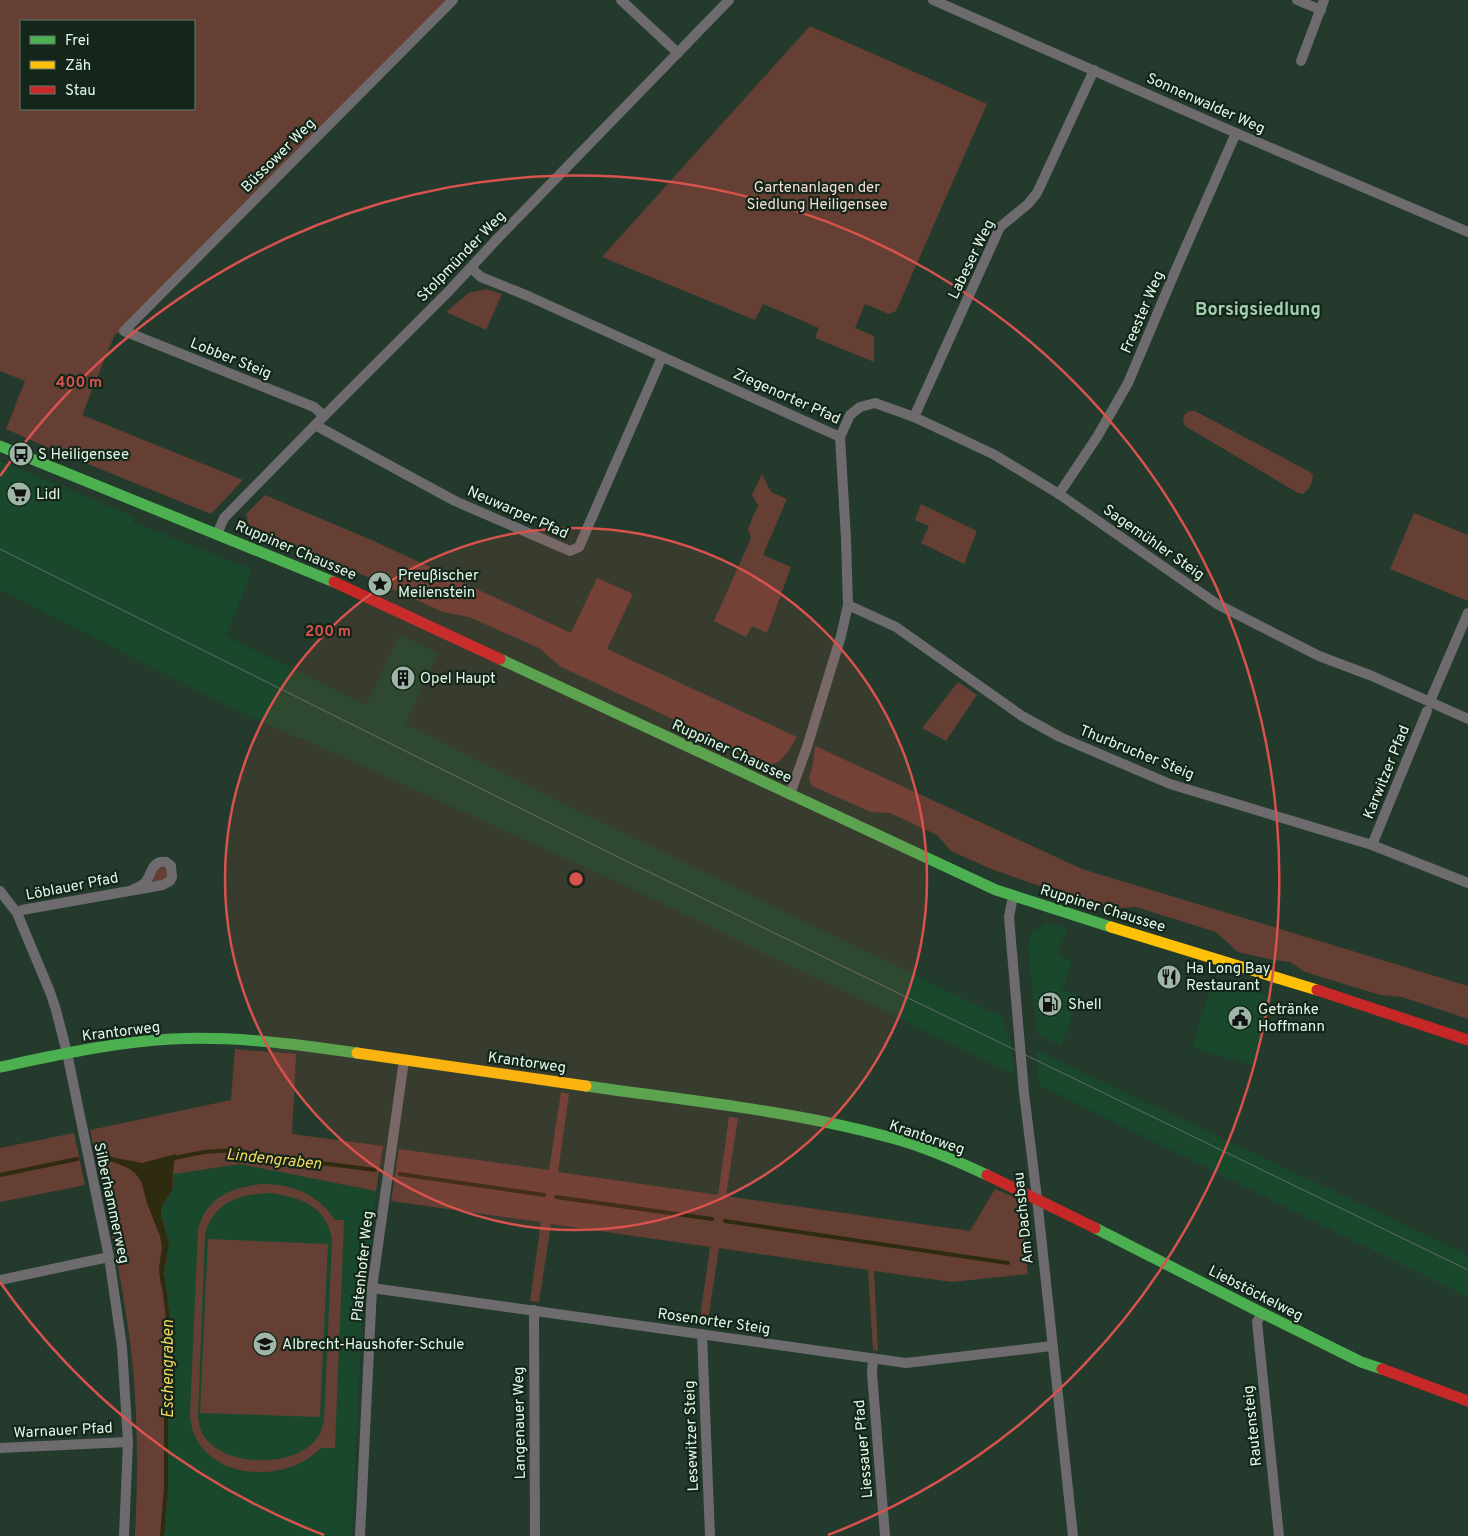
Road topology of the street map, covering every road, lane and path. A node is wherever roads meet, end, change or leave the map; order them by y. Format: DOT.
graph roads {
  1 [pos="452,0"];
  2 [pos="621,0"];
  3 [pos="729,0"];
  4 [pos="933,0"];
  5 [pos="1297,0"];
  6 [pos="1322,5"];
  7 [pos="678,53"];
  8 [pos="1301,61"];
  9 [pos="1094,70"];
  10 [pos="1236,134"];
  11 [pos="1468,232"];
  12 [pos="471,268"];
  13 [pos="124,331"];
  14 [pos="662,357"];
  15 [pos="324,416"];
  16 [pos="914,417"];
  17 [pos="315,425"];
  18 [pos="840,437"];
  19 [pos="0,446"];
  20 [pos="1059,494"];
  21 [pos="218,534"];
  22 [pos="848,605"];
  23 [pos="1468,613"];
  24 [pos="1429,706"];
  25 [pos="1468,719"];
  26 [pos="790,794"];
  27 [pos="1372,845"];
  28 [pos="1468,884"];
  29 [pos="134,889"];
  30 [pos="0,891"];
  31 [pos="1013,896"];
  32 [pos="17,913"];
  33 [pos="1468,1040"];
  34 [pos="66,1053"];
  35 [pos="404,1060"];
  36 [pos="0,1067"];
  37 [pos="1037,1198"];
  38 [pos="109,1257"];
  39 [pos="0,1280"];
  40 [pos="372,1288"];
  41 [pos="534,1310"];
  42 [pos="1262,1313"];
  43 [pos="702,1334"];
  44 [pos="1052,1346"];
  45 [pos="873,1359"];
  46 [pos="1468,1401"];
  47 [pos="128,1442"];
  48 [pos="0,1448"];
  49 [pos="124,1536"];
  50 [pos="360,1536"];
  51 [pos="535,1536"];
  52 [pos="710,1536"];
  53 [pos="885,1536"];
  54 [pos="1073,1536"];
  55 [pos="1280,1536"];
  1 -- 13 [label="street, Büssower Weg"];
  2 -- 7 [label="street"];
  3 -- 7 [label="street, Stolpmünder Weg"];
  4 -- 9 [label="street, Sonnenwalder Weg"];
  5 -- 6 [label="street"];
  6 -- 8 [label="street"];
  7 -- 12 [label="street, Stolpmünder Weg"];
  9 -- 10 [label="street, Sonnenwalder Weg"];
  9 -- 16 [label="street, Labeser Weg"];
  10 -- 11 [label="street, Sonnenwalder Weg"];
  10 -- 20 [label="street, Freester Weg"];
  12 -- 14 [label="street, Ziegenorter Pfad"];
  12 -- 15 [label="street, Stolpmünder Weg"];
  13 -- 15 [label="street, Lobber Steig"];
  14 -- 17 [label="street, Neuwarper Pfad"];
  14 -- 18 [label="street, Ziegenorter Pfad"];
  15 -- 17 [label="street, Stolpmünder Weg"];
  16 -- 18 [label="street, Sagemühler Steig"];
  16 -- 20 [label="street, Sagemühler Steig"];
  17 -- 21 [label="street, Stolpmünder Weg"];
  18 -- 22 [label="street, Ziegenorter Pfad"];
  19 -- 21 [label="main road, Ruppiner Chaussee"];
  20 -- 24 [label="street, Sagemühler Steig"];
  21 -- 26 [label="main road, Ruppiner Chaussee"];
  22 -- 26 [label="street, Ziegenorter Pfad"];
  22 -- 27 [label="street, Thurbrucher Steig"];
  23 -- 24 [label="street, Karwitzer Pfad"];
  24 -- 25 [label="street, Sagemühler Steig"];
  24 -- 27 [label="street, Karwitzer Pfad"];
  26 -- 31 [label="main road, Ruppiner Chaussee"];
  27 -- 28 [label="street, Thurbrucher Steig"];
  29 -- 32 [label="street, Löblauer Pfad"];
  30 -- 32 [label="street, Silberhammerweg"];
  31 -- 33 [label="main road, Ruppiner Chaussee"];
  31 -- 37 [label="street, Am Dachsbau"];
  32 -- 34 [label="street, Silberhammerweg"];
  34 -- 35 [label="main road, Krantorweg"];
  34 -- 36 [label="main road, Krantorweg"];
  34 -- 38 [label="street, Silberhammerweg"];
  35 -- 37 [label="main road, Krantorweg"];
  35 -- 40 [label="street, Platenhofer Weg"];
  37 -- 42 [label="main road, Liebstöckelweg"];
  37 -- 44 [label="street, Am Dachsbau"];
  38 -- 39 [label="street"];
  38 -- 47 [label="street, Silberhammerweg"];
  40 -- 41 [label="street, Rosenorter Steig"];
  40 -- 50 [label="street, Platenhofer Weg"];
  41 -- 43 [label="street, Rosenorter Steig"];
  41 -- 51 [label="street, Langenauer Weg"];
  42 -- 46 [label="main road, Liebstöckelweg"];
  42 -- 55 [label="street, Rautensteig"];
  43 -- 45 [label="street, Rosenorter Steig"];
  43 -- 52 [label="street, Lesewitzer Steig"];
  44 -- 45 [label="street, Rosenorter Steig"];
  44 -- 54 [label="street, Am Dachsbau"];
  45 -- 53 [label="street, Liessauer Pfad"];
  47 -- 48 [label="street, Warnauer Pfad"];
  47 -- 49 [label="street, Silberhammerweg"];
}
